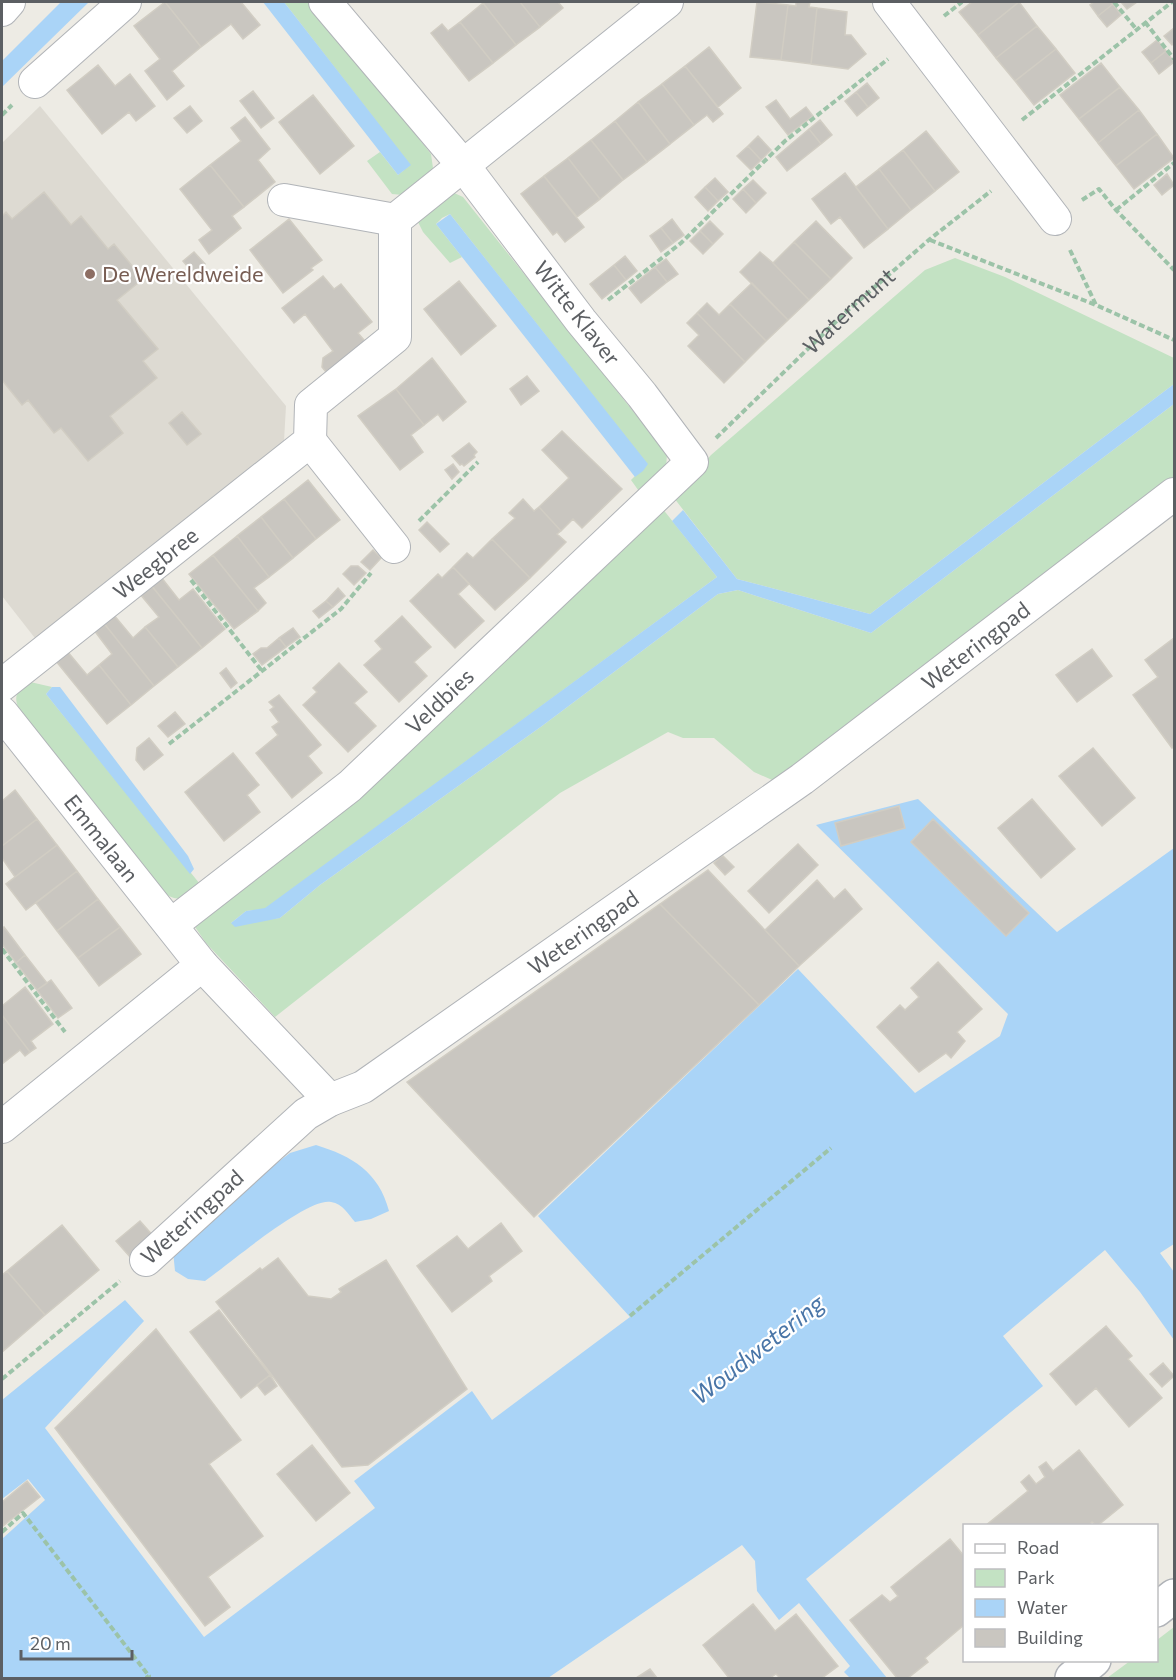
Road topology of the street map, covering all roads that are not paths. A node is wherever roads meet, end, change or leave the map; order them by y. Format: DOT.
graph roads {
  1 [pos="9,2"];
  2 [pos="125,2"];
  3 [pos="325,2"];
  4 [pos="666,2"];
  5 [pos="889,2"];
  6 [pos="2,10"];
  7 [pos="36,82"];
  8 [pos="463,165"];
  9 [pos="284,201"];
  10 [pos="1055,219"];
  11 [pos="395,220"];
  12 [pos="310,441"];
  13 [pos="692,462"];
  14 [pos="1174,494"];
  15 [pos="394,547"];
  16 [pos="2,685"];
  17 [pos="7,731"];
  18 [pos="171,925"];
  19 [pos="202,965"];
  20 [pos="330,1100"];
  21 [pos="2,1127"];
  22 [pos="146,1260"];
  23 [pos="1174,1596"];
  24 [pos="1158,1608"];
  25 [pos="1092,1662"];
  26 [pos="1072,1678"];
  1 -- 6 [label="street"];
  2 -- 7 [label="street"];
  3 -- 8 [label="street, Witte Klaver"];
  4 -- 8 [label="street"];
  5 -- 10 [label="street"];
  8 -- 11 [label="street"];
  8 -- 13 [label="street, Witte Klaver"];
  9 -- 11 [label="street"];
  11 -- 12 [label="street"];
  12 -- 15 [label="street"];
  12 -- 16 [label="street, Weegbree"];
  13 -- 18 [label="street, Veldbies"];
  14 -- 20 [label="street, Weteringpad"];
  17 -- 18 [label="street, Emmalaan"];
  18 -- 19 [label="street, Emmalaan"];
  19 -- 20 [label="street, Emmalaan"];
  19 -- 21 [label="street"];
  20 -- 22 [label="street, Weteringpad"];
  23 -- 24 [label="street"];
  25 -- 26 [label="street"];
}
